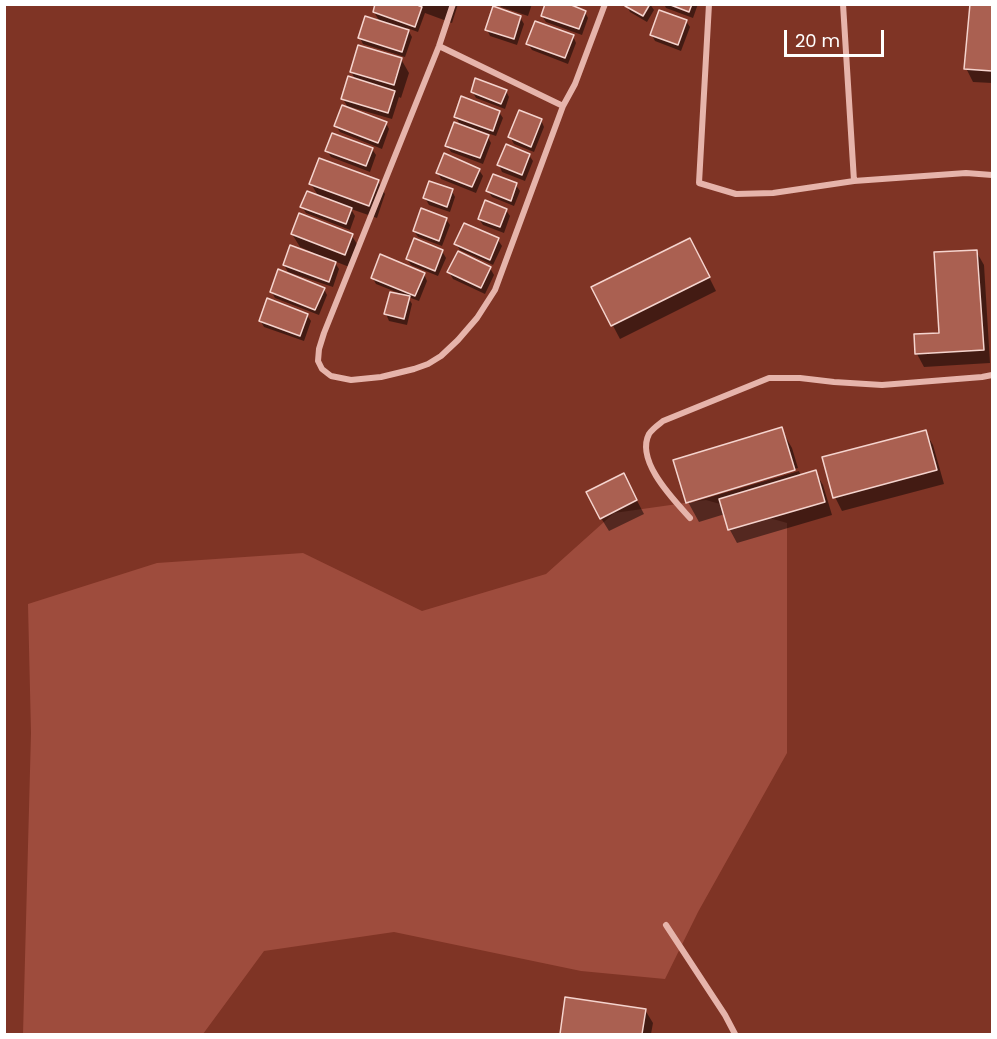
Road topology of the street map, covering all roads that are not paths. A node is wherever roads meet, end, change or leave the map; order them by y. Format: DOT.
graph roads {
  1 [pos="453,4"];
  2 [pos="605,4"];
  3 [pos="708,4"];
  4 [pos="843,4"];
  5 [pos="440,46"];
  6 [pos="563,106"];
  7 [pos="993,175"];
  8 [pos="854,182"];
  9 [pos="993,375"];
  10 [pos="690,518"];
  11 [pos="666,925"];
  12 [pos="735,1035"];
  1 -- 5 [label="street"];
  2 -- 6 [label="street"];
  3 -- 8 [label="street"];
  4 -- 8 [label="street"];
  5 -- 6 [label="street"];
  5 -- 6 [label="street"];
  7 -- 8 [label="street"];
  9 -- 10 [label="street"];
  11 -- 12 [label="street"];
}
